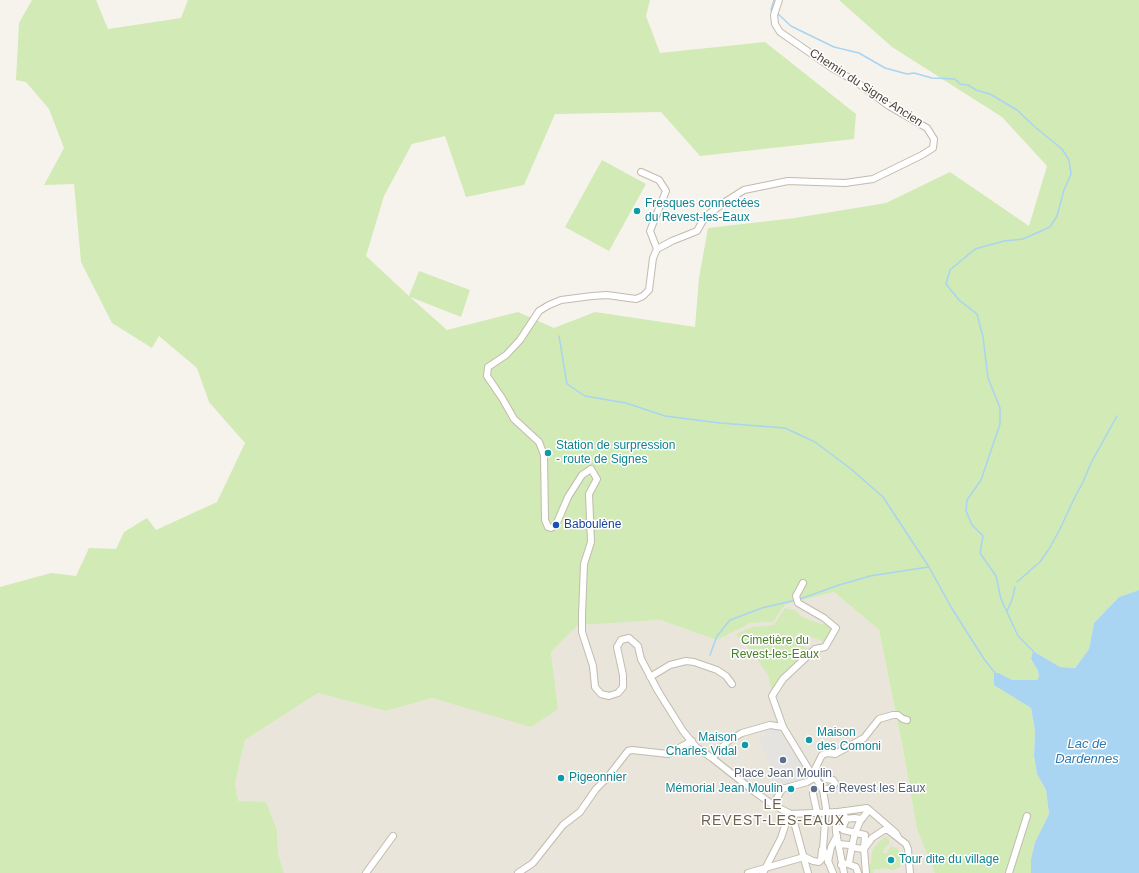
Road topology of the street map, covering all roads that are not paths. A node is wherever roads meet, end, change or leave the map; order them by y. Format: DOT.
graph roads {
  1 [pos="779,0"];
  2 [pos="641,172"];
  3 [pos="657,249"];
  4 [pos="803,584"];
  5 [pos="650,677"];
  6 [pos="732,684"];
  7 [pos="907,720"];
  8 [pos="783,727"];
  9 [pos="692,741"];
  10 [pos="712,758"];
  11 [pos="814,776"];
  12 [pos="823,790"];
  13 [pos="813,794"];
  14 [pos="773,804"];
  15 [pos="868,809"];
  16 [pos="844,811"];
  17 [pos="817,812"];
  18 [pos="826,812"];
  19 [pos="835,812"];
  20 [pos="793,814"];
  21 [pos="1027,816"];
  22 [pos="862,818"];
  23 [pos="845,819"];
  24 [pos="838,832"];
  25 [pos="855,833"];
  26 [pos="393,836"];
  27 [pos="898,837"];
  28 [pos="839,844"];
  29 [pos="852,846"];
  30 [pos="823,848"];
  31 [pos="864,849"];
  32 [pos="803,856"];
  33 [pos="828,863"];
  34 [pos="848,864"];
  35 [pos="841,865"];
  36 [pos="767,867"];
  37 [pos="366,873"];
  38 [pos="518,873"];
  39 [pos="748,873"];
  40 [pos="763,873"];
  41 [pos="808,873"];
  42 [pos="832,873"];
  43 [pos="844,873"];
  44 [pos="858,873"];
  45 [pos="866,873"];
  46 [pos="910,873"];
  47 [pos="1010,873"];
  1 -- 3 [label="street, Chemin du Signe Ancien"];
  2 -- 3 [label="street"];
  3 -- 5 [label="street"];
  4 -- 8 [label="street"];
  5 -- 6 [label="street"];
  5 -- 9 [label="street"];
  7 -- 11 [label="street"];
  8 -- 10 [label="street"];
  8 -- 11 [label="street"];
  9 -- 10 [label="street"];
  9 -- 38 [label="street"];
  10 -- 14 [label="street"];
  11 -- 12 [label="street"];
  11 -- 12 [label="street"];
  11 -- 14 [label="street"];
  12 -- 18 [label="street"];
  13 -- 17 [label="street"];
  14 -- 20 [label="street"];
  15 -- 16 [label="street"];
  15 -- 22 [label="street"];
  15 -- 27 [label="street"];
  16 -- 19 [label="street"];
  16 -- 23 [label="street"];
  17 -- 18 [label="street"];
  17 -- 20 [label="street"];
  18 -- 19 [label="street"];
  18 -- 30 [label="street"];
  19 -- 24 [label="street"];
  20 -- 32 [label="street"];
  20 -- 36 [label="street"];
  21 -- 47 [label="street"];
  22 -- 23 [label="street"];
  22 -- 25 [label="street"];
  23 -- 24 [label="street"];
  24 -- 25 [label="street"];
  24 -- 28 [label="street"];
  24 -- 33 [label="street"];
  25 -- 29 [label="street"];
  25 -- 31 [label="street"];
  26 -- 37 [label="street"];
  27 -- 31 [label="street"];
  27 -- 46 [label="street"];
  28 -- 29 [label="street"];
  28 -- 35 [label="street"];
  29 -- 31 [label="street"];
  29 -- 34 [label="street"];
  30 -- 32 [label="street"];
  30 -- 33 [label="street"];
  31 -- 45 [label="street"];
  32 -- 36 [label="street"];
  32 -- 41 [label="street"];
  33 -- 42 [label="street"];
  34 -- 35 [label="street"];
  34 -- 44 [label="street"];
  35 -- 43 [label="street"];
  36 -- 39 [label="street"];
  36 -- 40 [label="street"];
}
